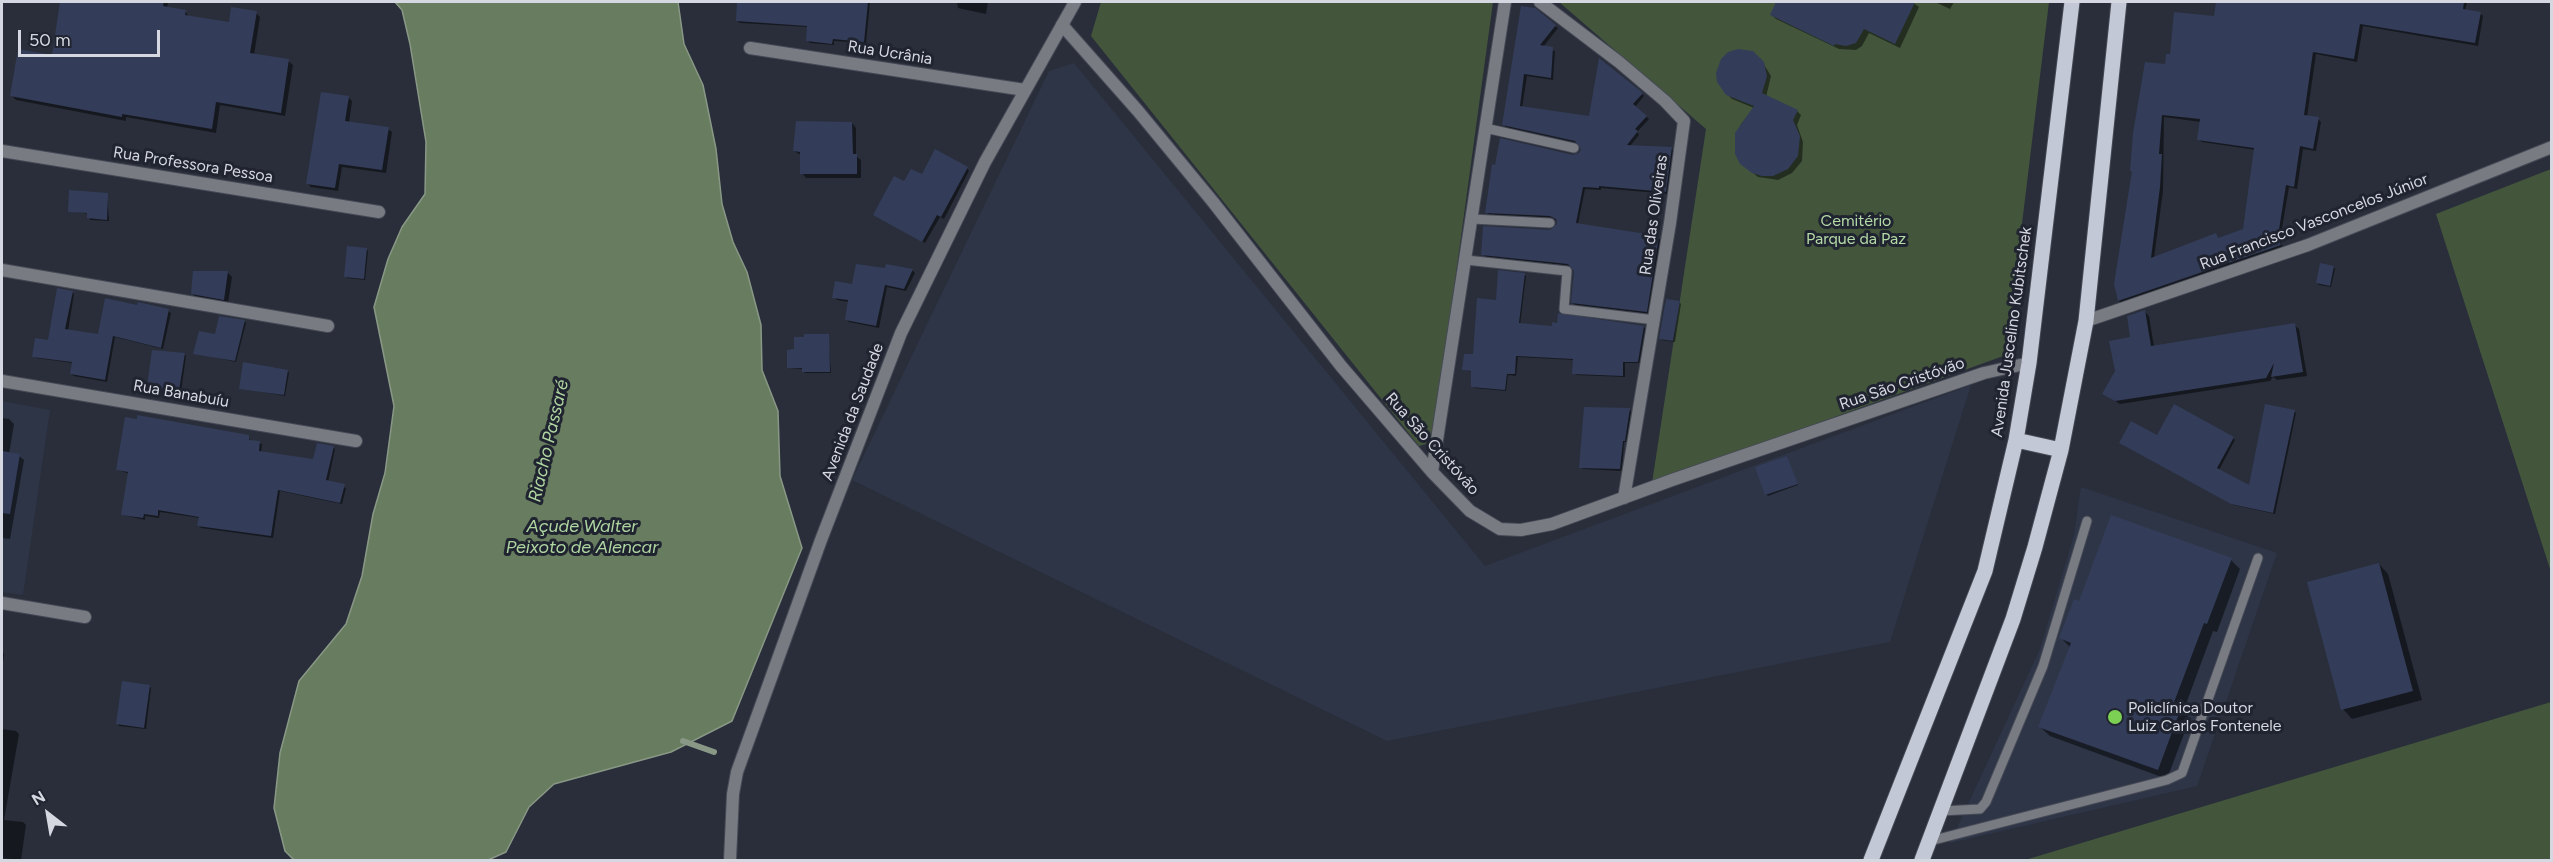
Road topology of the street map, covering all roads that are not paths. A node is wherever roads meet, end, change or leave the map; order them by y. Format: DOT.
graph roads {
  1 [pos="1076,2"];
  2 [pos="1505,2"];
  3 [pos="1540,2"];
  4 [pos="2072,2"];
  5 [pos="2119,2"];
  6 [pos="1062,25"];
  7 [pos="750,48"];
  8 [pos="1024,90"];
  9 [pos="1485,128"];
  10 [pos="2552,147"];
  11 [pos="1574,148"];
  12 [pos="2,151"];
  13 [pos="379,212"];
  14 [pos="1472,219"];
  15 [pos="1550,224"];
  16 [pos="1466,260"];
  17 [pos="2,270"];
  18 [pos="1655,320"];
  19 [pos="2086,321"];
  20 [pos="328,326"];
  21 [pos="2029,363"];
  22 [pos="2,381"];
  23 [pos="2016,440"];
  24 [pos="356,441"];
  25 [pos="2061,450"];
  26 [pos="1432,472"];
  27 [pos="1624,498"];
  28 [pos="2087,520"];
  29 [pos="2258,558"];
  30 [pos="2,603"];
  31 [pos="85,617"];
  32 [pos="1941,812"];
  33 [pos="1930,841"];
  34 [pos="730,861"];
  35 [pos="1871,861"];
  36 [pos="1922,861"];
  1 -- 6 [label="street, Avenida da Saudade"];
  2 -- 9 [label="street"];
  3 -- 18 [label="street, Rua das Oliveiras"];
  4 -- 21 [label="main road, Avenida Juscelino Kubitschek"];
  5 -- 19 [label="main road"];
  6 -- 8 [label="street, Avenida da Saudade"];
  6 -- 26 [label="street, Rua São Cristóvão"];
  7 -- 8 [label="street, Rua Ucrânia"];
  8 -- 34 [label="street, Avenida da Saudade"];
  9 -- 11 [label="lane"];
  9 -- 14 [label="street"];
  10 -- 19 [label="street, Rua Francisco Vasconcelos Júnior"];
  12 -- 13 [label="street, Rua Professora Pessoa"];
  14 -- 15 [label="lane"];
  14 -- 16 [label="street"];
  16 -- 18 [label="lane"];
  16 -- 26 [label="street"];
  17 -- 20 [label="street"];
  18 -- 27 [label="street, Rua das Oliveiras"];
  19 -- 25 [label="main road"];
  21 -- 23 [label="main road, Avenida Juscelino Kubitschek"];
  21 -- 27 [label="street, Rua São Cristóvão"];
  22 -- 24 [label="street, Rua Banabuíu"];
  23 -- 25 [label="main road"];
  23 -- 35 [label="main road, Avenida Juscelino Kubitschek"];
  25 -- 32 [label="main road"];
  26 -- 27 [label="street, Rua São Cristóvão"];
  28 -- 32 [label="lane"];
  29 -- 33 [label="lane"];
  30 -- 31 [label="street"];
  32 -- 33 [label="main road"];
  33 -- 36 [label="main road"];
}
